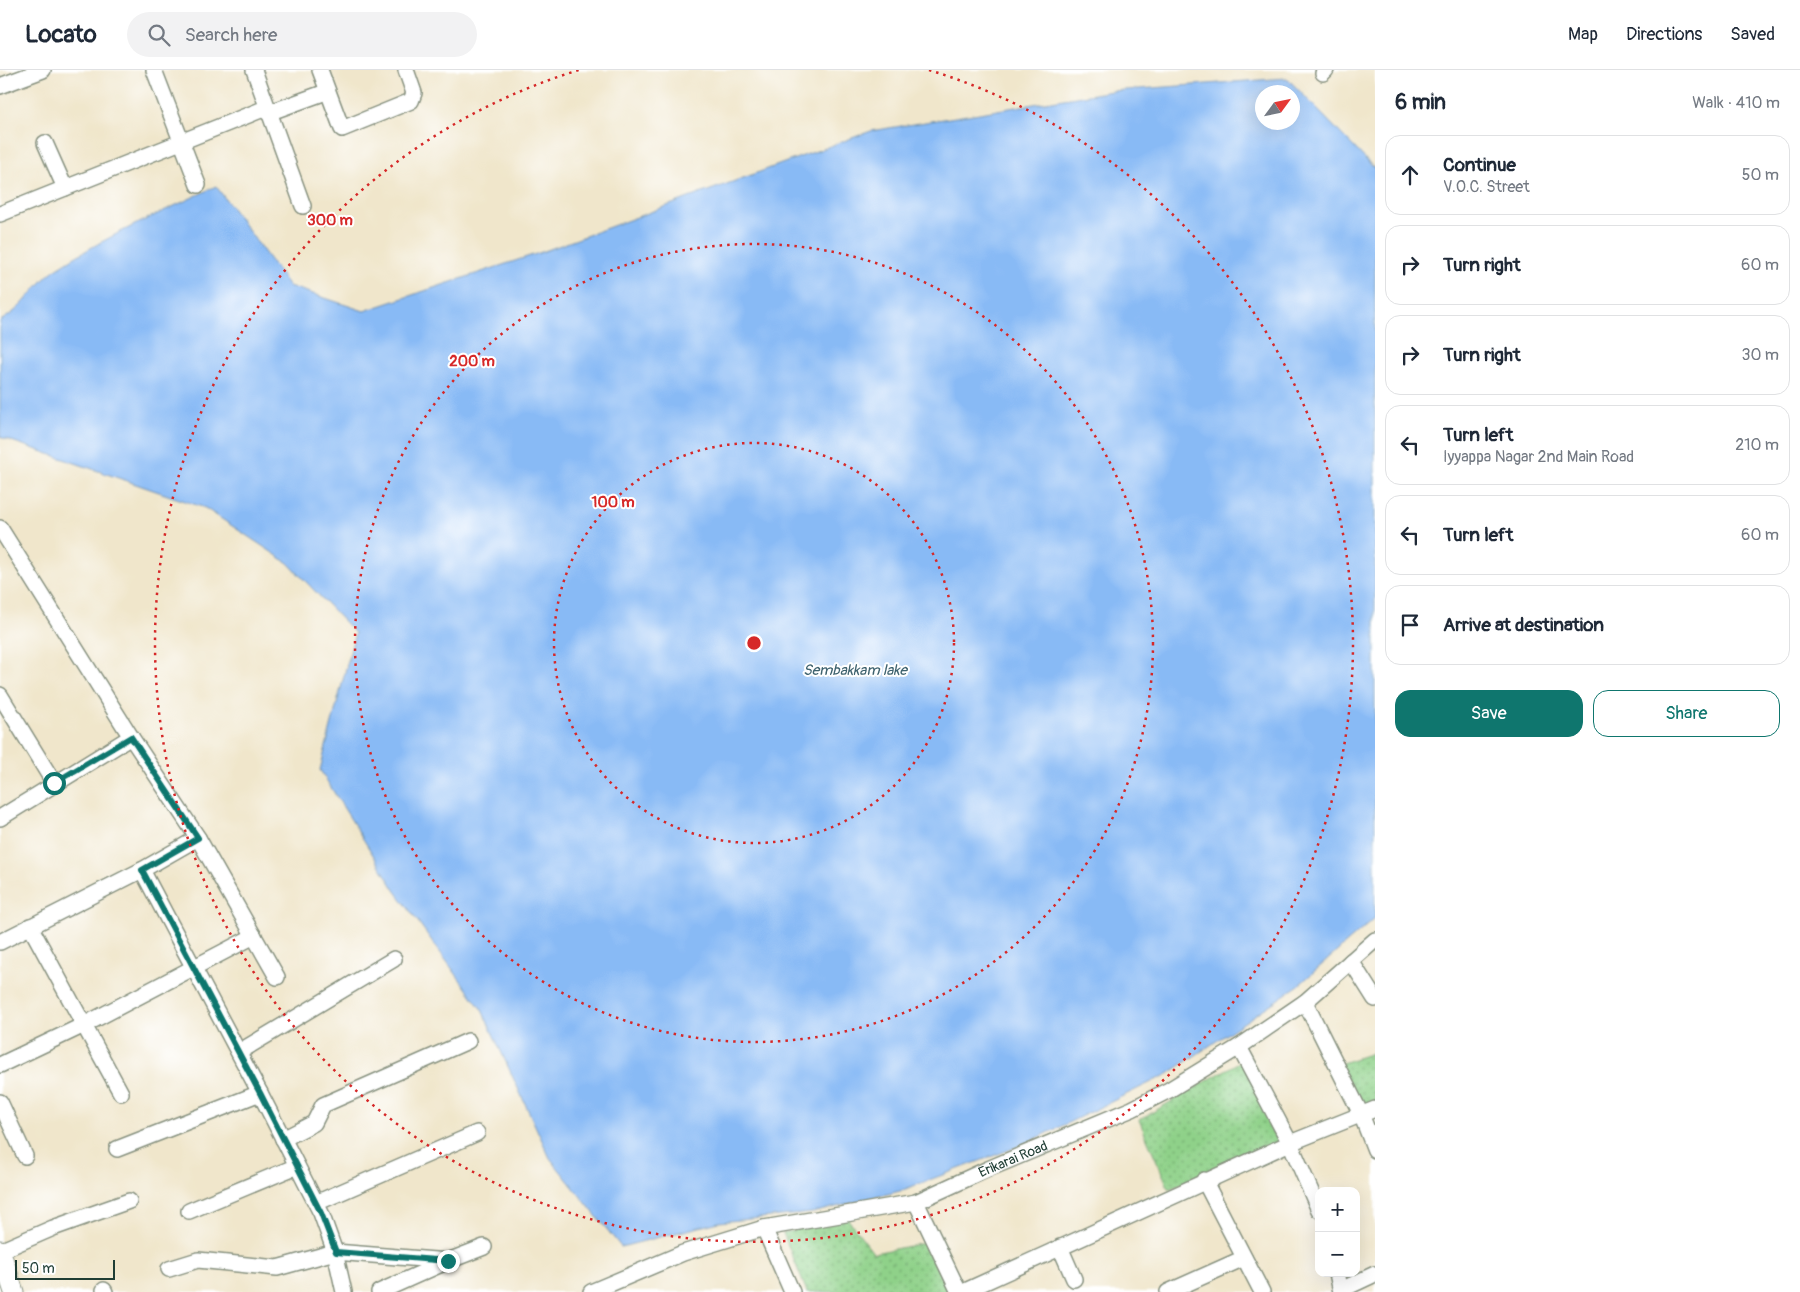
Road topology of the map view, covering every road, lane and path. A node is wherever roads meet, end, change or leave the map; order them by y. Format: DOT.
graph roads {
  1 [pos="43,70"];
  2 [pos="154,70"];
  3 [pos="254,70"];
  4 [pos="320,70"];
  5 [pos="406,70"];
  6 [pos="1,83"];
  7 [pos="326,92"];
  8 [pos="267,110"];
  9 [pos="181,142"];
  10 [pos="45,143"];
  11 [pos="198,185"];
  12 [pos="65,188"];
  13 [pos="303,206"];
  14 [pos="0,214"];
  15 [pos="0,528"];
  16 [pos="0,695"];
  17 [pos="131,737"];
  18 [pos="54,783"];
  19 [pos="0,818"];
  20 [pos="198,838"];
  21 [pos="142,870"];
  22 [pos="30,926"];
  23 [pos="254,936"];
  24 [pos="1375,940"];
  25 [pos="0,942"];
  26 [pos="394,959"];
  27 [pos="1351,961"];
  28 [pos="194,968"];
  29 [pos="277,977"];
  30 [pos="1375,999"];
  31 [pos="1305,1002"];
  32 [pos="84,1025"];
  33 [pos="468,1041"];
  34 [pos="1239,1047"];
  35 [pos="239,1052"];
  36 [pos="0,1065"];
  37 [pos="121,1093"];
  38 [pos="260,1093"];
  39 [pos="0,1102"];
  40 [pos="1368,1111"];
  41 [pos="477,1133"];
  42 [pos="283,1139"];
  43 [pos="1290,1143"];
  44 [pos="117,1149"];
  45 [pos="1375,1150"];
  46 [pos="25,1156"];
  47 [pos="297,1166"];
  48 [pos="1204,1180"];
  49 [pos="129,1201"];
  50 [pos="1315,1201"];
  51 [pos="916,1202"];
  52 [pos="316,1203"];
  53 [pos="189,1211"];
  54 [pos="764,1228"];
  55 [pos="484,1247"];
  56 [pos="1060,1247"];
  57 [pos="0,1251"];
  58 [pos="336,1252"];
  59 [pos="1244,1258"];
  60 [pos="448,1261"];
  61 [pos="168,1269"];
  62 [pos="1375,1274"];
  63 [pos="1338,1277"];
  64 [pos="1074,1280"];
  65 [pos="789,1291"];
  66 [pos="1341,1291"];
  67 [pos="14,1292"];
  68 [pos="344,1292"];
  69 [pos="379,1292"];
  70 [pos="592,1292"];
  71 [pos="958,1292"];
  72 [pos="963,1292"];
  73 [pos="1168,1292"];
  74 [pos="1262,1292"];
  1 -- 6 [label="street"];
  2 -- 9 [label="street"];
  3 -- 8 [label="street"];
  4 -- 7 [label="street"];
  5 -- 7 [label="street"];
  7 -- 8 [label="street"];
  8 -- 9 [label="street"];
  8 -- 13 [label="street"];
  9 -- 11 [label="street"];
  9 -- 12 [label="street"];
  10 -- 12 [label="street"];
  12 -- 14 [label="street"];
  15 -- 17 [label="street"];
  16 -- 18 [label="street"];
  17 -- 18 [label="street"];
  17 -- 20 [label="street"];
  18 -- 19 [label="street"];
  20 -- 21 [label="street"];
  20 -- 23 [label="street"];
  21 -- 22 [label="street"];
  21 -- 28 [label="street"];
  22 -- 25 [label="street"];
  22 -- 32 [label="street"];
  23 -- 28 [label="street"];
  23 -- 29 [label="street"];
  24 -- 27 [label="street, Erikarai Road"];
  26 -- 35 [label="street"];
  27 -- 30 [label="street"];
  27 -- 31 [label="street, Erikarai Road"];
  28 -- 32 [label="street"];
  28 -- 35 [label="street"];
  31 -- 34 [label="street, Erikarai Road"];
  31 -- 40 [label="street"];
  32 -- 36 [label="street"];
  32 -- 37 [label="street"];
  33 -- 42 [label="street"];
  34 -- 43 [label="street"];
  34 -- 51 [label="street, Erikarai Road"];
  35 -- 38 [label="street"];
  38 -- 42 [label="street"];
  38 -- 44 [label="street"];
  39 -- 46 [label="street"];
  40 -- 43 [label="street"];
  40 -- 45 [label="street"];
  41 -- 52 [label="street"];
  42 -- 47 [label="street"];
  43 -- 48 [label="street"];
  43 -- 50 [label="street"];
  47 -- 52 [label="street"];
  47 -- 53 [label="street"];
  48 -- 56 [label="street"];
  48 -- 59 [label="street"];
  49 -- 57 [label="street"];
  51 -- 54 [label="street, Erikarai Road"];
  51 -- 71 [label="street"];
  52 -- 58 [label="street"];
  54 -- 65 [label="street"];
  54 -- 70 [label="street, Erikarai Road"];
  55 -- 60 [label="street"];
  56 -- 64 [label="street"];
  56 -- 72 [label="street"];
  57 -- 67 [label="street"];
  58 -- 60 [label="street"];
  58 -- 61 [label="street"];
  58 -- 68 [label="street"];
  59 -- 73 [label="street"];
  59 -- 74 [label="street"];
  60 -- 69 [label="street"];
  62 -- 66 [label="street"];
  63 -- 66 [label="street"];
}
